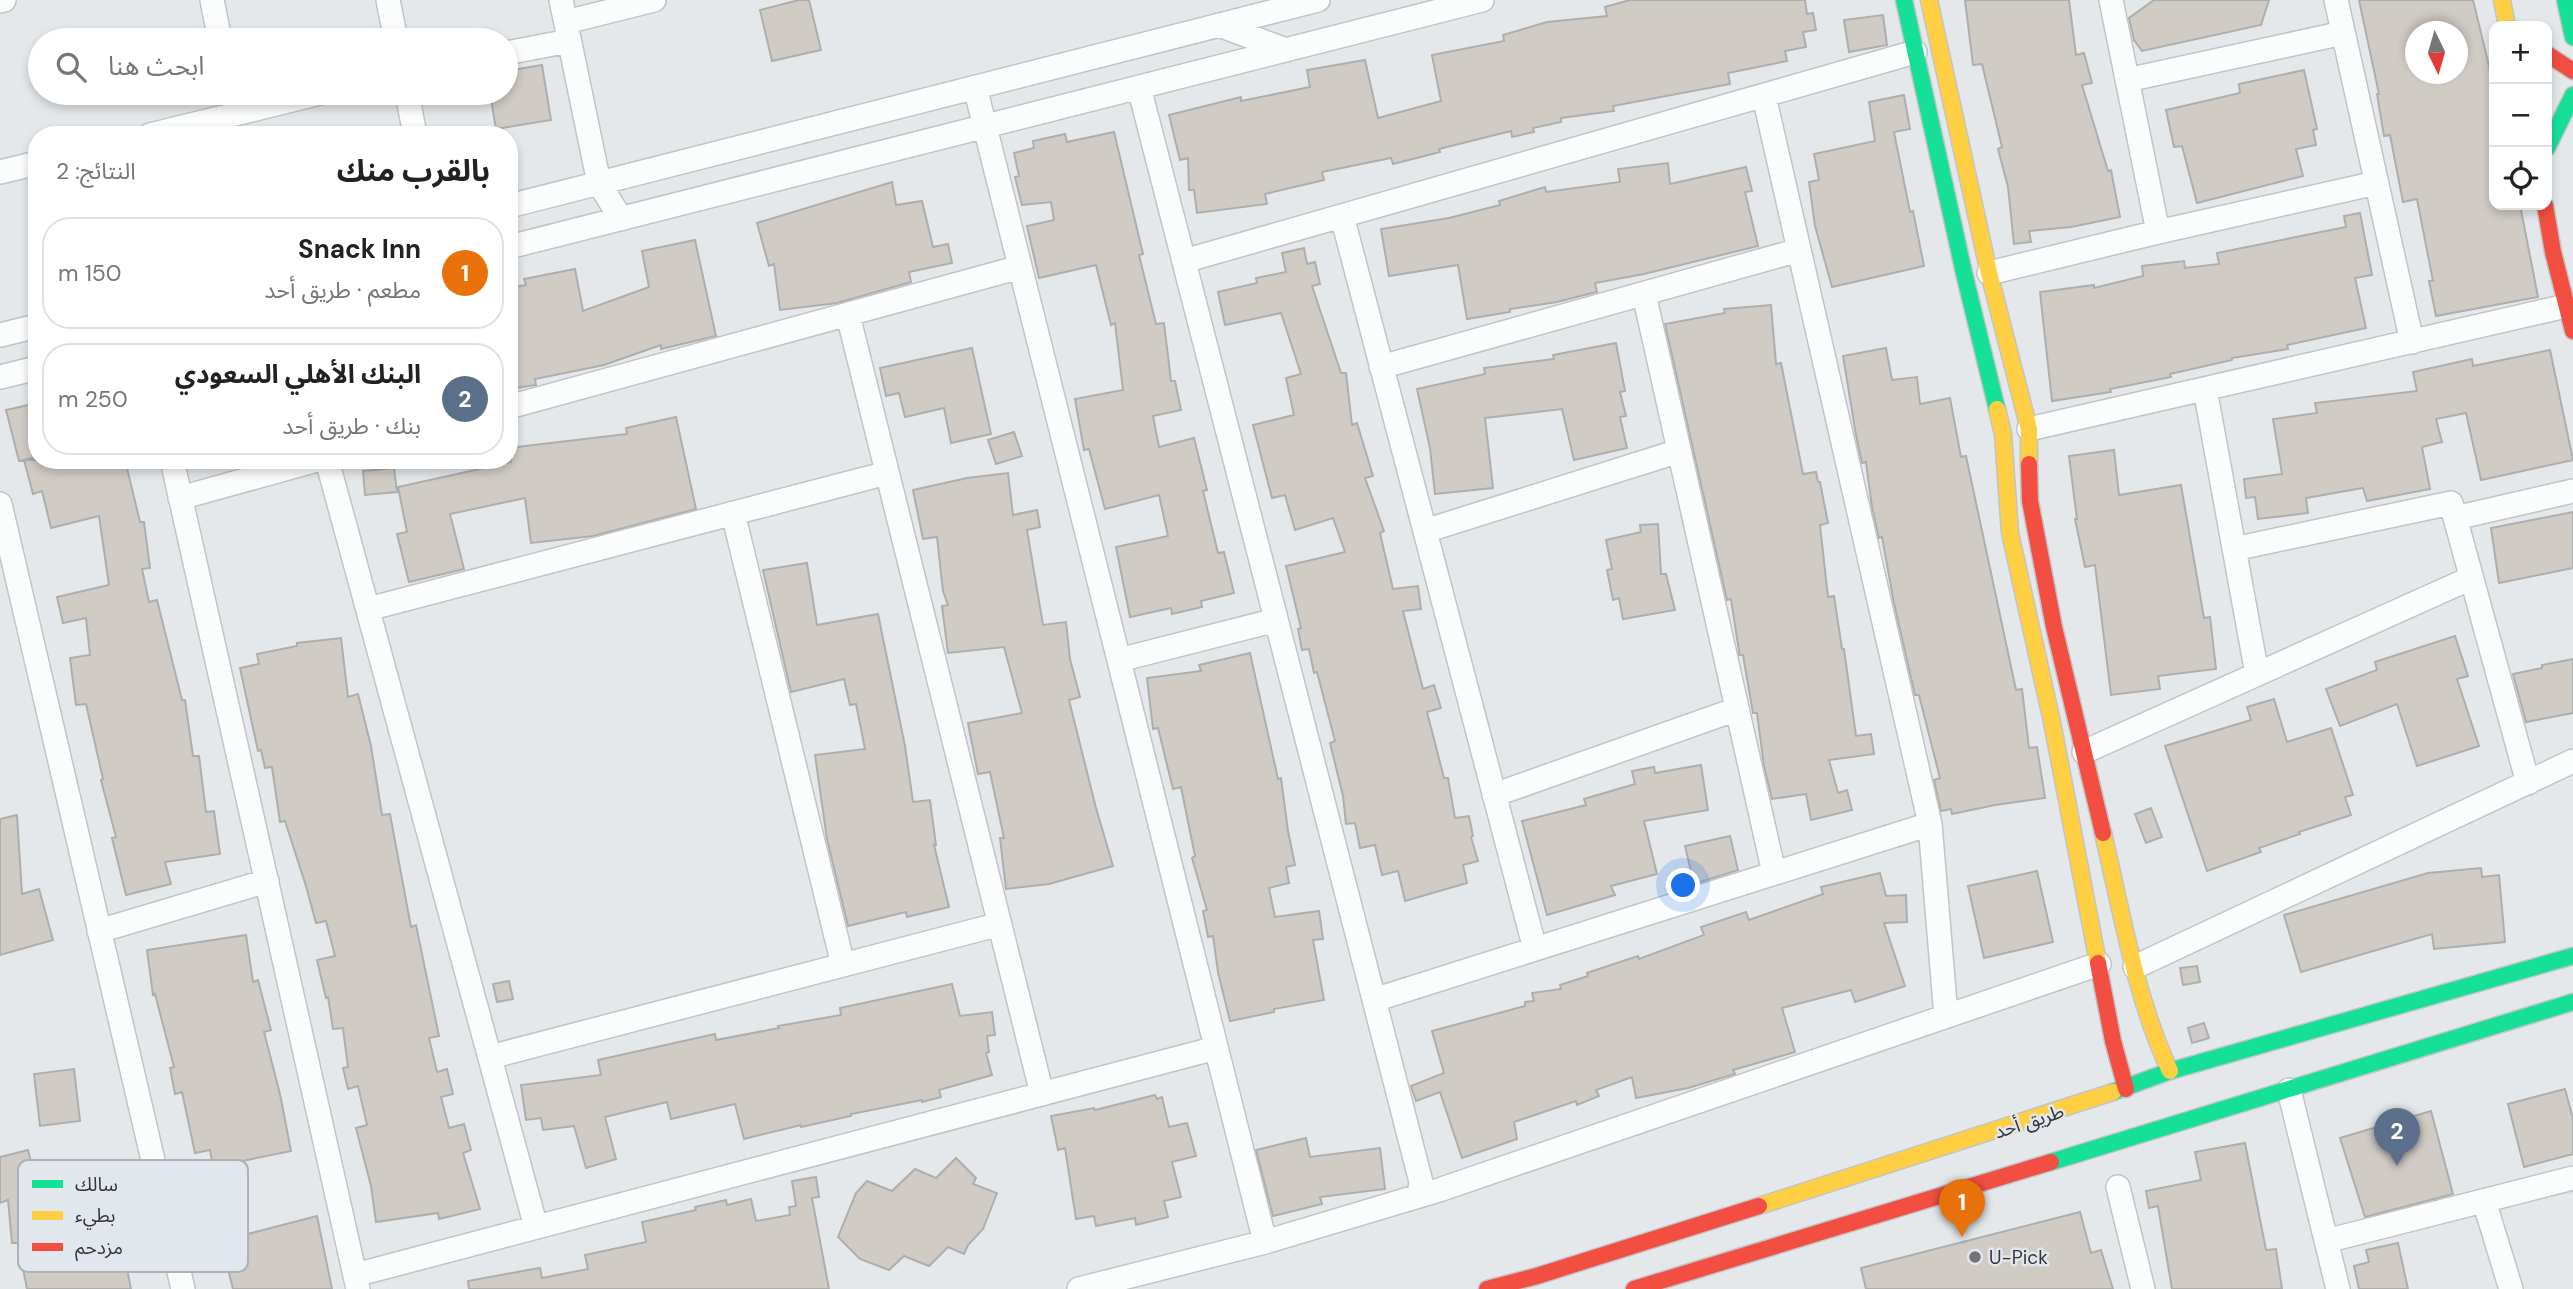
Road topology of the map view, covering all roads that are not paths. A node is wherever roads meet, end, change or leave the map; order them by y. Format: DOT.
graph roads {
  1 [pos="212,0"];
  2 [pos="388,0"];
  3 [pos="654,0"];
  4 [pos="1318,0"];
  5 [pos="1482,0"];
  6 [pos="1904,0"];
  7 [pos="1929,0"];
  8 [pos="2111,0"];
  9 [pos="2336,0"];
  10 [pos="2502,0"];
  11 [pos="2565,0"];
  12 [pos="565,21"];
  13 [pos="2506,21"];
  14 [pos="1219,25"];
  15 [pos="218,28"];
  16 [pos="394,28"];
  17 [pos="2343,33"];
  18 [pos="2573,37"];
  19 [pos="518,46"];
  20 [pos="1286,50"];
  21 [pos="1915,52"];
  22 [pos="2552,57"];
  23 [pos="2573,71"];
  24 [pos="2127,80"];
  25 [pos="975,87"];
  26 [pos="1139,87"];
  27 [pos="2573,94"];
  28 [pos="1764,96"];
  29 [pos="229,105"];
  30 [pos="409,105"];
  31 [pos="174,126"];
  32 [pos="413,126"];
  33 [pos="985,127"];
  34 [pos="2547,147"];
  35 [pos="28,165"];
  36 [pos="0,172"];
  37 [pos="599,183"];
  38 [pos="2376,183"];
  39 [pos="518,204"];
  40 [pos="2546,210"];
  41 [pos="1342,216"];
  42 [pos="621,219"];
  43 [pos="2158,232"];
  44 [pos="518,245"];
  45 [pos="1799,250"];
  46 [pos="1184,261"];
  47 [pos="1020,267"];
  48 [pos="1989,273"];
  49 [pos="1644,294"];
  50 [pos="2566,306"];
  51 [pos="848,314"];
  52 [pos="28,328"];
  53 [pos="2573,331"];
  54 [pos="0,335"];
  55 [pos="2412,342"];
  56 [pos="1381,367"];
  57 [pos="28,370"];
  58 [pos="0,377"];
  59 [pos="2205,389"];
  60 [pos="518,405"];
  61 [pos="2029,429"];
  62 [pos="1679,451"];
  63 [pos="174,469"];
  64 [pos="285,469"];
  65 [pos="329,469"];
  66 [pos="887,473"];
  67 [pos="2573,491"];
  68 [pos="180,498"];
  69 [pos="0,504"];
  70 [pos="733,513"];
  71 [pos="2455,518"];
  72 [pos="1425,531"];
  73 [pos="2234,548"];
  74 [pos="2471,578"];
  75 [pos="368,609"];
  76 [pos="1276,620"];
  77 [pos="1119,660"];
  78 [pos="2257,674"];
  79 [pos="1737,709"];
  80 [pos="2084,752"];
  81 [pos="2573,761"];
  82 [pos="2528,783"];
  83 [pos="1494,795"];
  84 [pos="1930,824"];
  85 [pos="1774,873"];
  86 [pos="267,881"];
  87 [pos="1000,924"];
  88 [pos="99,931"];
  89 [pos="1535,949"];
  90 [pos="2568,956"];
  91 [pos="2099,964"];
  92 [pos="844,965"];
  93 [pos="2135,967"];
  94 [pos="1374,1000"];
  95 [pos="2573,1002"];
  96 [pos="1946,1016"];
  97 [pos="1216,1048"];
  98 [pos="490,1058"];
  99 [pos="2170,1071"];
  100 [pos="2126,1089"];
  101 [pos="2289,1090"];
  102 [pos="1042,1094"];
  103 [pos="153,1160"];
  104 [pos="2573,1178"];
  105 [pos="2118,1187"];
  106 [pos="1419,1196"];
  107 [pos="2484,1201"];
  108 [pos="536,1227"];
  109 [pos="2326,1241"];
  110 [pos="1265,1242"];
  111 [pos="357,1282"];
  112 [pos="1079,1289"];
  113 [pos="1487,1289"];
  114 [pos="1634,1289"];
  115 [pos="2143,1289"];
  116 [pos="2338,1289"];
  117 [pos="2511,1289"];
  1 -- 15 [label="street"];
  2 -- 16 [label="street"];
  3 -- 12 [label="street"];
  4 -- 14 [label="street"];
  5 -- 20 [label="street"];
  6 -- 21 [label="street"];
  7 -- 48 [label="street"];
  8 -- 24 [label="street"];
  9 -- 17 [label="street"];
  10 -- 13 [label="street"];
  11 -- 18 [label="street"];
  12 -- 19 [label="street"];
  12 -- 37 [label="street"];
  14 -- 20 [label="street"];
  14 -- 25 [label="street"];
  17 -- 24 [label="street"];
  17 -- 38 [label="street"];
  20 -- 26 [label="street"];
  21 -- 28 [label="street"];
  21 -- 91 [label="street"];
  22 -- 23 [label="street"];
  24 -- 43 [label="street"];
  25 -- 33 [label="street"];
  25 -- 37 [label="street"];
  26 -- 33 [label="street"];
  26 -- 46 [label="street"];
  27 -- 34 [label="street"];
  28 -- 41 [label="street"];
  28 -- 45 [label="street"];
  29 -- 31 [label="street"];
  30 -- 32 [label="street"];
  33 -- 42 [label="street"];
  33 -- 47 [label="street"];
  35 -- 36 [label="street"];
  37 -- 39 [label="street"];
  37 -- 42 [label="street"];
  38 -- 43 [label="street"];
  38 -- 55 [label="street"];
  40 -- 50 [label="street"];
  41 -- 46 [label="street"];
  41 -- 56 [label="street"];
  42 -- 44 [label="street"];
  43 -- 48 [label="street"];
  45 -- 49 [label="street"];
  45 -- 84 [label="street"];
  46 -- 76 [label="street"];
  47 -- 51 [label="street"];
  47 -- 77 [label="street"];
  48 -- 61 [label="street"];
  49 -- 56 [label="street"];
  49 -- 62 [label="street"];
  50 -- 53 [label="street"];
  50 -- 55 [label="street"];
  51 -- 60 [label="street"];
  51 -- 66 [label="street"];
  52 -- 54 [label="street"];
  55 -- 59 [label="street"];
  56 -- 72 [label="street"];
  57 -- 58 [label="street"];
  59 -- 61 [label="street"];
  59 -- 73 [label="street"];
  61 -- 80 [label="street"];
  62 -- 72 [label="street"];
  62 -- 79 [label="street"];
  63 -- 68 [label="street"];
  64 -- 68 [label="street"];
  65 -- 75 [label="street"];
  66 -- 70 [label="street"];
  66 -- 87 [label="street"];
  67 -- 71 [label="street"];
  68 -- 86 [label="street"];
  69 -- 88 [label="street"];
  70 -- 75 [label="street"];
  70 -- 92 [label="street"];
  71 -- 73 [label="street"];
  71 -- 74 [label="street"];
  72 -- 83 [label="street"];
  73 -- 78 [label="street"];
  74 -- 78 [label="street"];
  74 -- 82 [label="street"];
  75 -- 98 [label="street"];
  76 -- 77 [label="street"];
  76 -- 94 [label="street"];
  77 -- 97 [label="street"];
  78 -- 80 [label="street"];
  79 -- 83 [label="street"];
  79 -- 85 [label="street"];
  80 -- 93 [label="street"];
  81 -- 82 [label="street"];
  82 -- 93 [label="street"];
  83 -- 89 [label="street"];
  84 -- 85 [label="street"];
  84 -- 96 [label="street"];
  85 -- 89 [label="street"];
  86 -- 88 [label="street"];
  86 -- 111 [label="street"];
  87 -- 92 [label="street"];
  87 -- 102 [label="street"];
  88 -- 103 [label="street"];
  89 -- 94 [label="street"];
  90 -- 99 [label="street, طريق أحد"];
  91 -- 96 [label="street"];
  91 -- 100 [label="street"];
  92 -- 98 [label="street"];
  93 -- 99 [label="street"];
  94 -- 106 [label="street"];
  95 -- 101 [label="street"];
  96 -- 106 [label="street"];
  97 -- 102 [label="street"];
  97 -- 110 [label="street"];
  98 -- 108 [label="street"];
  99 -- 100 [label="street, طريق أحد"];
  100 -- 113 [label="street, طريق أحد"];
  101 -- 109 [label="street"];
  101 -- 114 [label="street"];
  102 -- 108 [label="street"];
  104 -- 107 [label="street"];
  105 -- 115 [label="street"];
  106 -- 110 [label="street"];
  107 -- 109 [label="street"];
  107 -- 117 [label="street"];
  108 -- 111 [label="street"];
  109 -- 116 [label="street"];
  110 -- 112 [label="street"];
}
